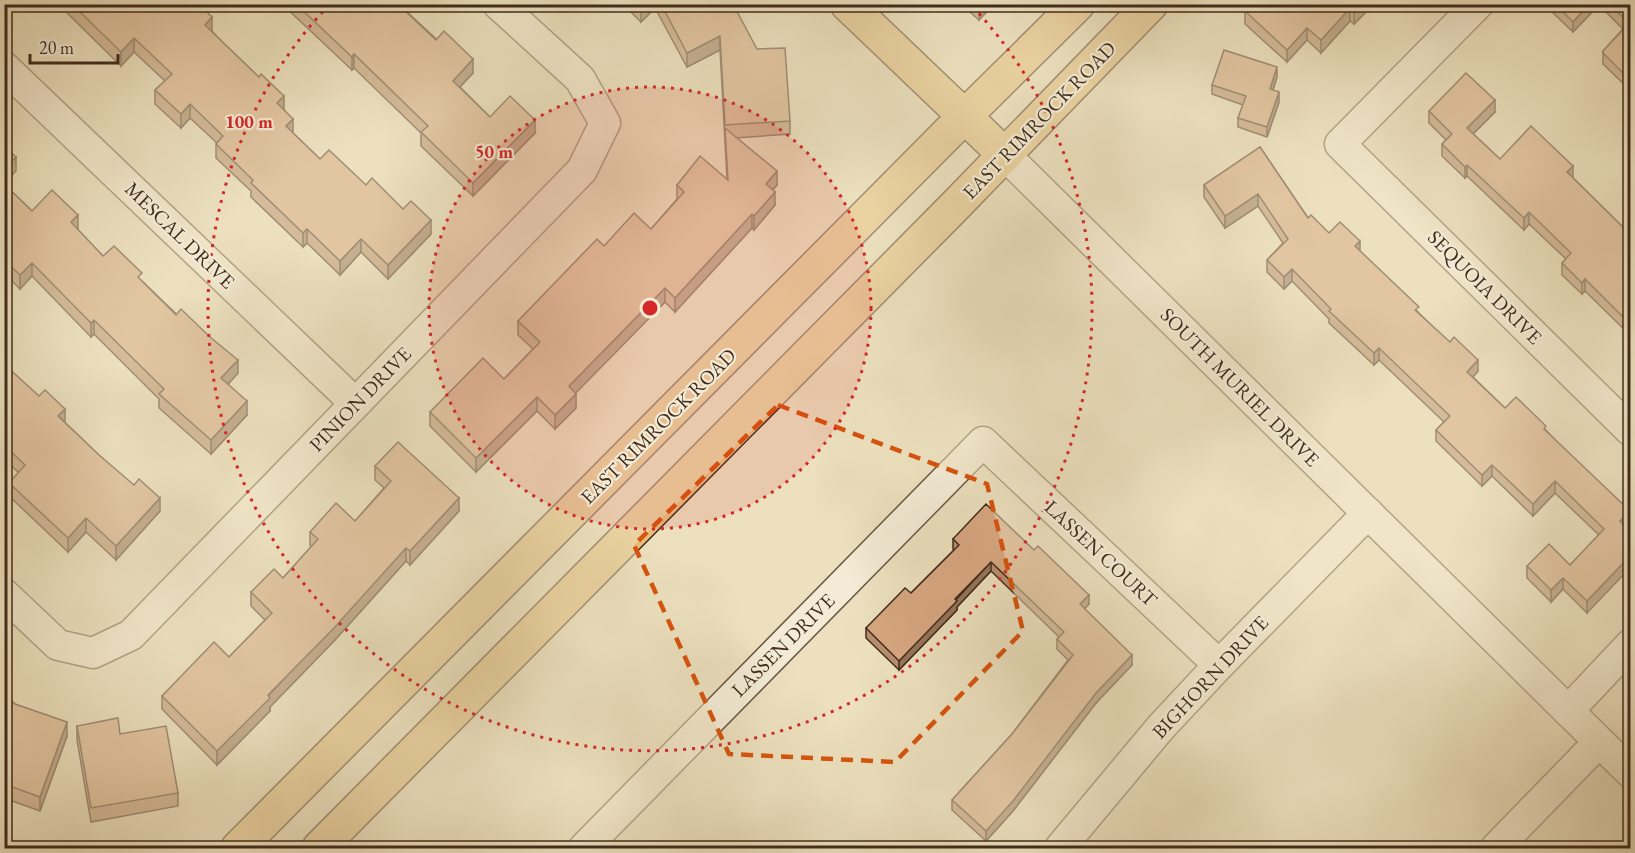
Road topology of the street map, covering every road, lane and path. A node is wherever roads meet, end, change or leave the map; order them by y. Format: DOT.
graph roads {
  1 [pos="498,4"];
  2 [pos="847,4"];
  3 [pos="1078,4"];
  4 [pos="1151,4"];
  5 [pos="1478,4"];
  6 [pos="4,67"];
  7 [pos="965,116"];
  8 [pos="1005,155"];
  9 [pos="356,403"];
  10 [pos="1630,430"];
  11 [pos="983,442"];
  12 [pos="1368,513"];
  13 [pos="4,594"];
  14 [pos="1630,645"];
  15 [pos="1219,665"];
  16 [pos="1568,711"];
  17 [pos="1599,742"];
  18 [pos="1630,772"];
  19 [pos="238,849"];
  20 [pos="319,849"];
  21 [pos="584,849"];
  22 [pos="1060,849"];
  23 [pos="1496,849"];
  1 -- 9 [label="street, PINION DRIVE"];
  2 -- 7 [label="main road, SOUTH MURIEL DRIVE"];
  3 -- 7 [label="main road, EAST RIMROCK ROAD"];
  4 -- 8 [label="main road, EAST RIMROCK ROAD"];
  5 -- 10 [label="street, SEQUOIA DRIVE"];
  6 -- 9 [label="street, MESCAL DRIVE"];
  7 -- 8 [label="main road, SOUTH MURIEL DRIVE"];
  7 -- 19 [label="main road, EAST RIMROCK ROAD"];
  8 -- 12 [label="street, SOUTH MURIEL DRIVE"];
  8 -- 20 [label="main road, EAST RIMROCK ROAD"];
  9 -- 13 [label="street, PINION DRIVE"];
  11 -- 15 [label="street, LASSEN COURT"];
  11 -- 21 [label="street, LASSEN DRIVE"];
  12 -- 15 [label="street, BIGHORN DRIVE"];
  12 -- 16 [label="street, SOUTH MURIEL DRIVE"];
  14 -- 16 [label="street"];
  15 -- 22 [label="street, BIGHORN DRIVE"];
  16 -- 17 [label="street, SOUTH MURIEL DRIVE"];
  17 -- 18 [label="street, SOUTH MURIEL DRIVE"];
  17 -- 23 [label="street"];
}
